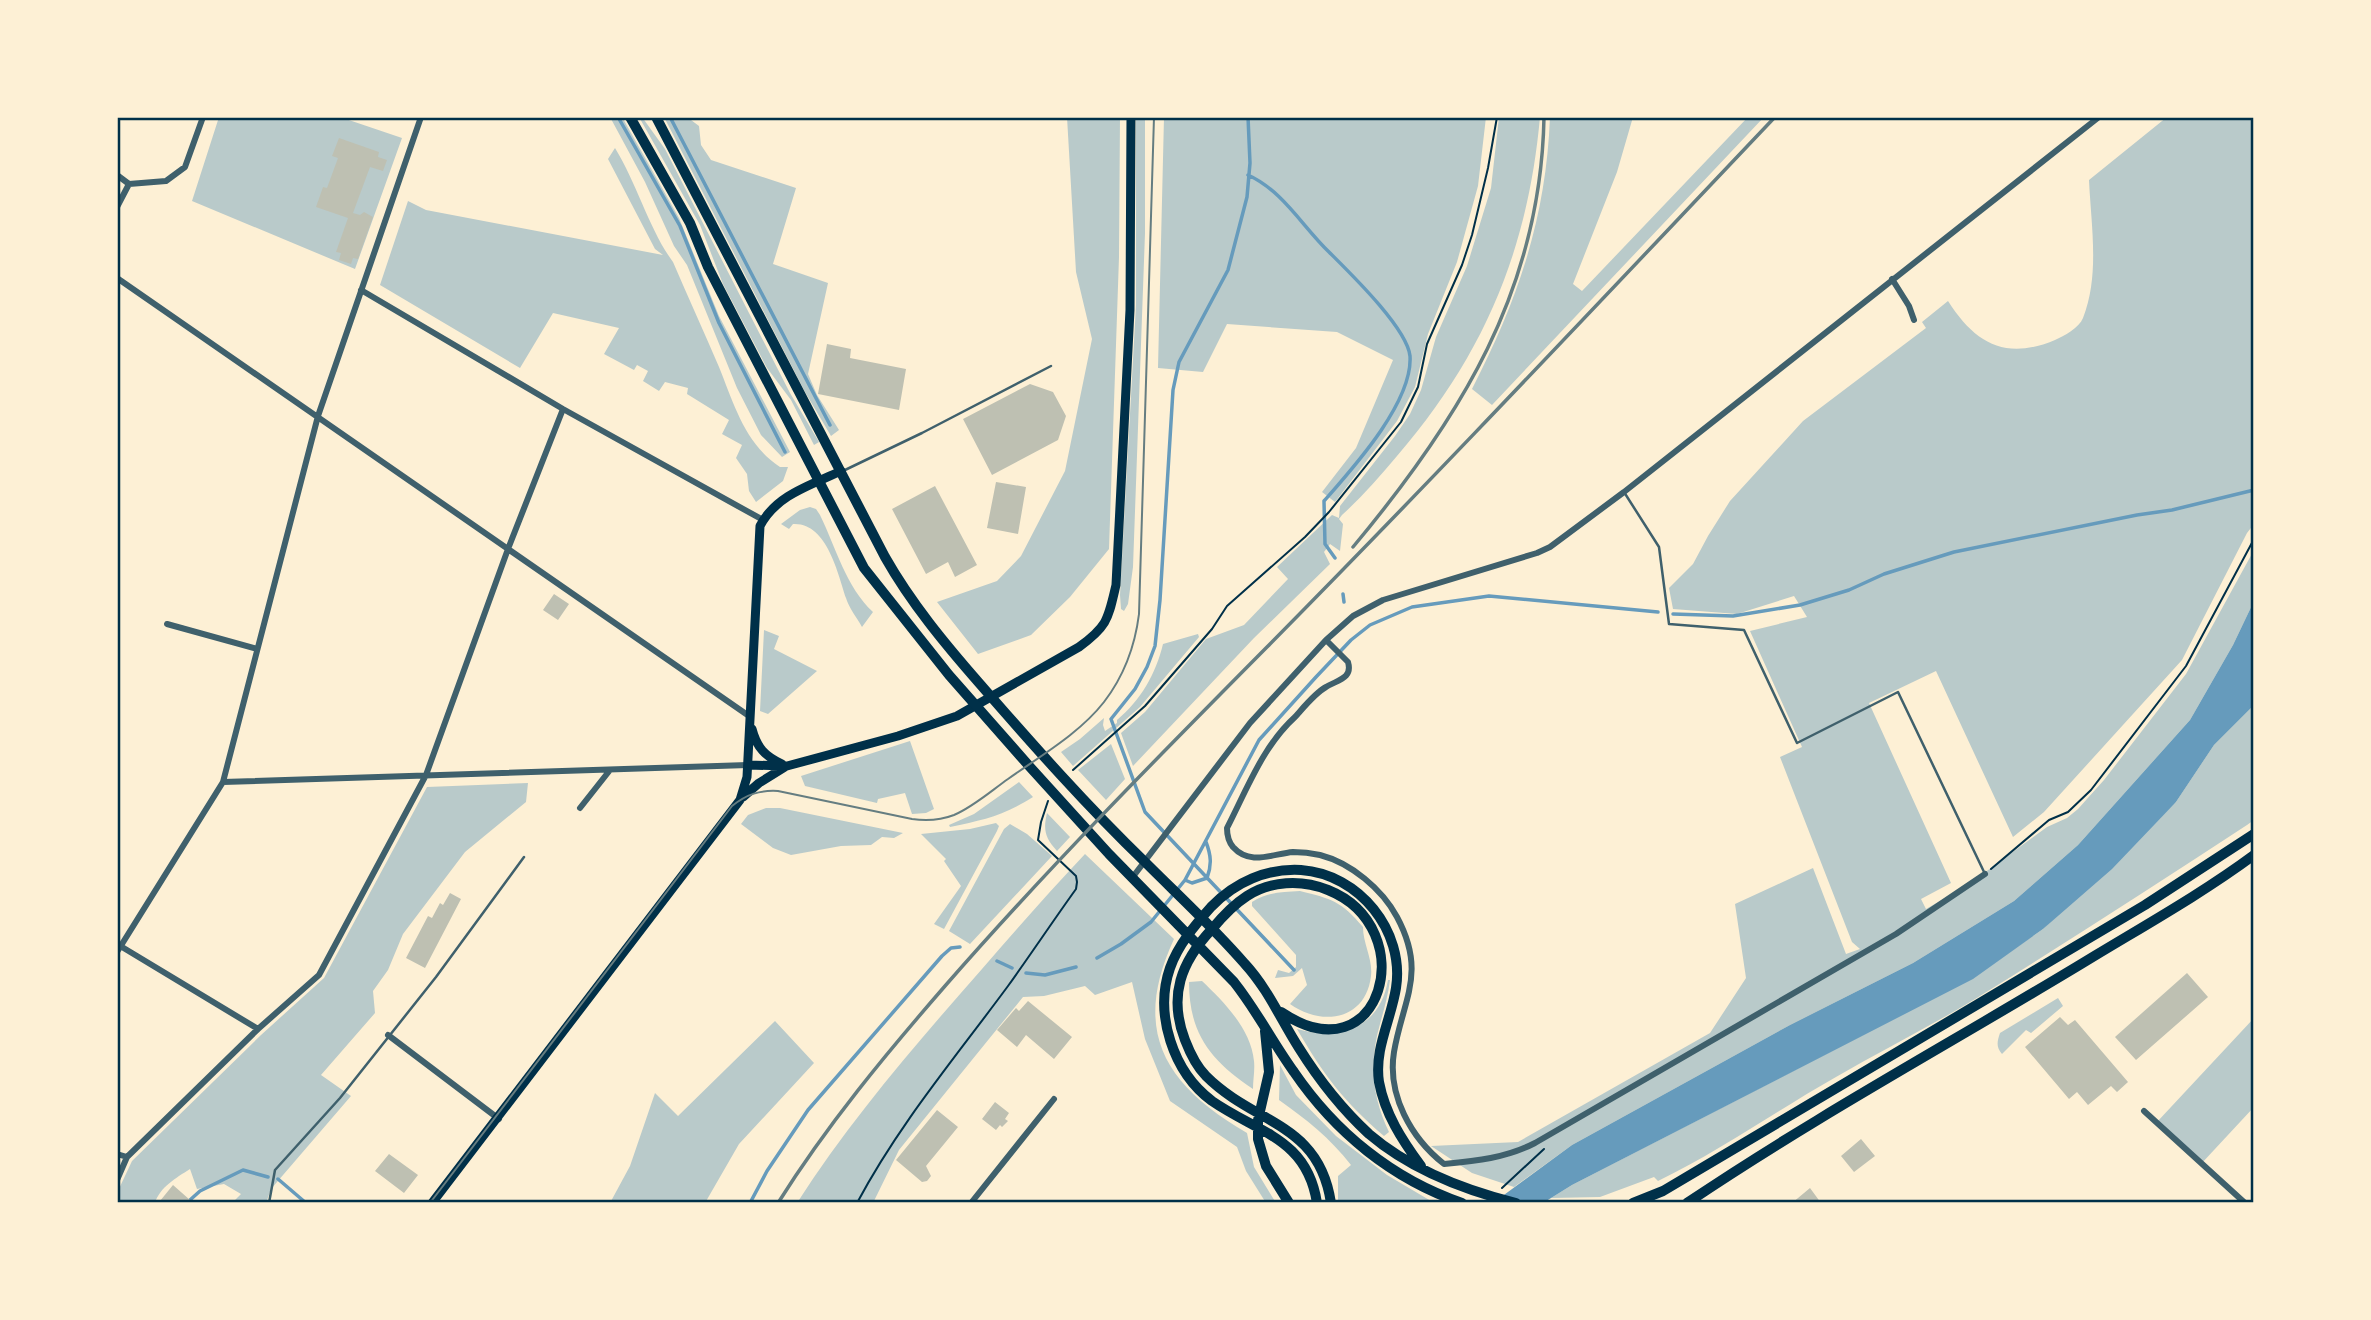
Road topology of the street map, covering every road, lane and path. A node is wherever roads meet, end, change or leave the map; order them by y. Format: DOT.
graph roads {
  1 [pos="203,117"];
  2 [pos="421,117"];
  3 [pos="630,117"];
  4 [pos="656,117"];
  5 [pos="1131,117"];
  6 [pos="1497,117"];
  7 [pos="2099,117"];
  8 [pos="117,175"];
  9 [pos="129,184"];
  10 [pos="117,207"];
  11 [pos="117,278"];
  12 [pos="1892,279"];
  13 [pos="361,290"];
  14 [pos="1914,320"];
  15 [pos="1051,366"];
  16 [pos="563,409"];
  17 [pos="317,416"];
  18 [pos="841,471"];
  19 [pos="818,481"];
  20 [pos="1624,492"];
  21 [pos="763,520"];
  22 [pos="2254,539"];
  23 [pos="508,549"];
  24 [pos="167,624"];
  25 [pos="1326,640"];
  26 [pos="257,649"];
  27 [pos="749,716"];
  28 [pos="748,765"];
  29 [pos="787,766"];
  30 [pos="610,770"];
  31 [pos="426,775"];
  32 [pos="1067,776"];
  33 [pos="223,782"];
  34 [pos="1052,794"];
  35 [pos="740,800"];
  36 [pos="580,808"];
  37 [pos="2254,834"];
  38 [pos="2254,855"];
  39 [pos="524,857"];
  40 [pos="1145,862"];
  41 [pos="1985,874"];
  42 [pos="1132,878"];
  43 [pos="119,947"];
  44 [pos="1278,1010"];
  45 [pos="1264,1024"];
  46 [pos="258,1029"];
  47 [pos="388,1035"];
  48 [pos="1054,1098"];
  49 [pos="2144,1111"];
  50 [pos="499,1119"];
  51 [pos="1547,1147"];
  52 [pos="117,1154"];
  53 [pos="127,1157"];
  54 [pos="1423,1169"];
  55 [pos="117,1180"];
  56 [pos="1502,1188"];
  57 [pos="269,1203"];
  58 [pos="432,1203"];
  59 [pos="857,1203"];
  60 [pos="971,1203"];
  61 [pos="1289,1203"];
  62 [pos="1317,1203"];
  63 [pos="1331,1203"];
  64 [pos="1462,1203"];
  65 [pos="1516,1203"];
  66 [pos="1633,1203"];
  67 [pos="1687,1203"];
  68 [pos="2245,1203"];
  1 -- 9 [label="street"];
  2 -- 13 [label="street"];
  3 -- 19 [label="main road"];
  4 -- 18 [label="main road"];
  5 -- 29 [label="main road"];
  6 -- 32 [label="path"];
  7 -- 12 [label="street"];
  8 -- 9 [label="street"];
  9 -- 10 [label="street"];
  11 -- 17 [label="street"];
  12 -- 14 [label="street"];
  12 -- 20 [label="street"];
  13 -- 16 [label="street"];
  13 -- 17 [label="street"];
  15 -- 18 [label="lane"];
  16 -- 21 [label="street"];
  16 -- 23 [label="street"];
  17 -- 23 [label="street"];
  17 -- 26 [label="street"];
  18 -- 19 [label="main road"];
  18 -- 40 [label="main road"];
  19 -- 21 [label="main road"];
  19 -- 42 [label="main road"];
  20 -- 25 [label="street"];
  20 -- 41 [label="lane"];
  21 -- 27 [label="main road"];
  22 -- 41 [label="path"];
  23 -- 27 [label="street"];
  23 -- 31 [label="street"];
  24 -- 26 [label="street"];
  25 -- 40 [label="street"];
  25 -- 41 [label="street"];
  26 -- 33 [label="street"];
  27 -- 28 [label="main road"];
  27 -- 29 [label="main road"];
  28 -- 29 [label="main road"];
  28 -- 30 [label="street"];
  28 -- 35 [label="main road"];
  29 -- 35 [label="main road"];
  30 -- 31 [label="street"];
  30 -- 36 [label="street"];
  31 -- 33 [label="street"];
  31 -- 46 [label="street"];
  33 -- 43 [label="street"];
  34 -- 59 [label="path"];
  35 -- 50 [label="main road"];
  37 -- 66 [label="main road"];
  38 -- 67 [label="main road"];
  39 -- 47 [label="lane"];
  40 -- 42 [label="street"];
  40 -- 44 [label="main road"];
  42 -- 45 [label="main road"];
  43 -- 46 [label="street"];
  44 -- 54 [label="main road"];
  44 -- 63 [label="main road"];
  45 -- 61 [label="main road"];
  45 -- 64 [label="main road"];
  46 -- 53 [label="street"];
  47 -- 50 [label="street"];
  47 -- 57 [label="lane"];
  48 -- 60 [label="street"];
  49 -- 68 [label="street"];
  50 -- 58 [label="main road"];
  51 -- 56 [label="path"];
  52 -- 53 [label="street"];
  53 -- 55 [label="street"];
  54 -- 62 [label="main road"];
  54 -- 65 [label="main road"];
}
